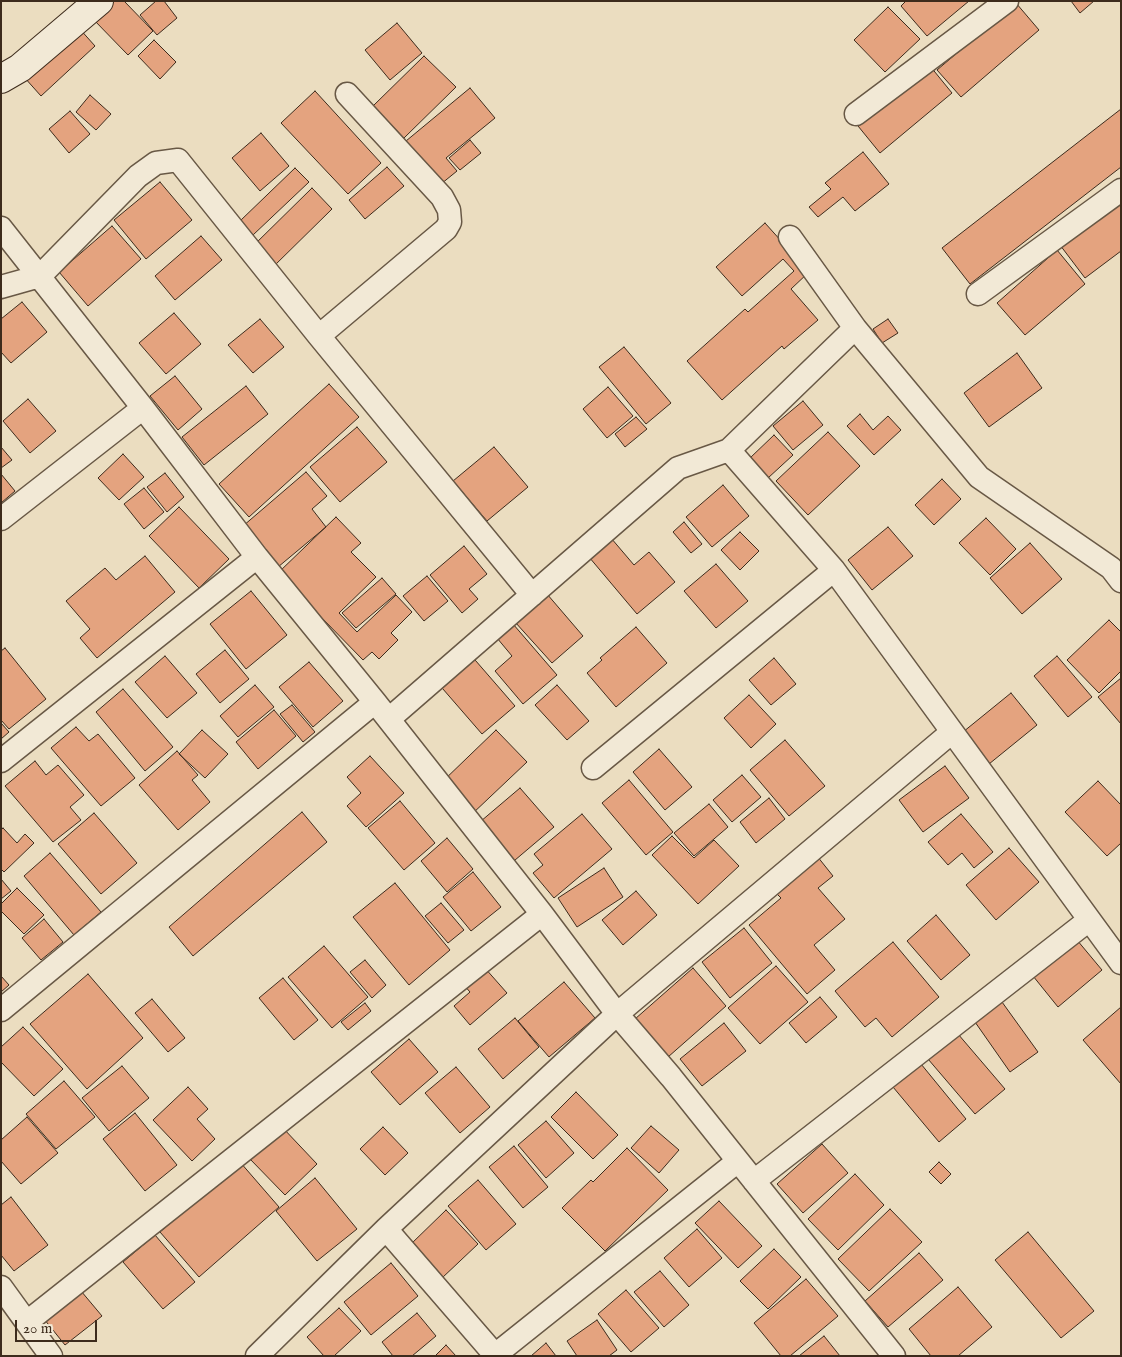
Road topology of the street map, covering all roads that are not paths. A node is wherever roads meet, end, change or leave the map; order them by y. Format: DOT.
graph roads {
  1 [pos="99,1"];
  2 [pos="1007,1"];
  3 [pos="1,80"];
  4 [pos="347,94"];
  5 [pos="856,114"];
  6 [pos="1121,190"];
  7 [pos="1,228"];
  8 [pos="790,237"];
  9 [pos="40,276"];
  10 [pos="1,287"];
  11 [pos="978,294"];
  12 [pos="855,328"];
  13 [pos="319,336"];
  14 [pos="143,408"];
  15 [pos="729,450"];
  16 [pos="1,519"];
  17 [pos="257,557"];
  18 [pos="834,570"];
  19 [pos="1117,570"];
  20 [pos="532,595"];
  21 [pos="382,711"];
  22 [pos="952,732"];
  23 [pos="1,761"];
  24 [pos="593,768"];
  25 [pos="542,914"];
  26 [pos="1089,920"];
  27 [pos="1121,963"];
  28 [pos="1,1010"];
  29 [pos="617,1014"];
  30 [pos="738,1161"];
  31 [pos="754,1181"];
  32 [pos="386,1229"];
  33 [pos="5,1300"];
  34 [pos="27,1322"];
  35 [pos="264,1354"];
  36 [pos="51,1356"];
  37 [pos="894,1356"];
  1 -- 3 [label="main road"];
  2 -- 5 [label="street"];
  4 -- 13 [label="street"];
  6 -- 11 [label="street"];
  7 -- 9 [label="street"];
  8 -- 12 [label="street"];
  9 -- 10 [label="street"];
  9 -- 13 [label="street"];
  9 -- 14 [label="street"];
  12 -- 15 [label="street"];
  12 -- 19 [label="street"];
  13 -- 20 [label="street"];
  14 -- 16 [label="street"];
  14 -- 17 [label="street"];
  15 -- 18 [label="street"];
  15 -- 20 [label="street"];
  17 -- 21 [label="street"];
  17 -- 23 [label="street"];
  18 -- 22 [label="street"];
  18 -- 24 [label="street"];
  20 -- 21 [label="street"];
  21 -- 25 [label="street"];
  21 -- 28 [label="street"];
  22 -- 26 [label="street"];
  22 -- 29 [label="street"];
  25 -- 29 [label="street"];
  25 -- 34 [label="street"];
  26 -- 27 [label="street"];
  26 -- 31 [label="street"];
  29 -- 30 [label="street"];
  29 -- 32 [label="street"];
  30 -- 31 [label="street"];
  30 -- 32 [label="street"];
  31 -- 37 [label="street"];
  32 -- 35 [label="street"];
  33 -- 34 [label="street"];
  34 -- 36 [label="street"];
}
